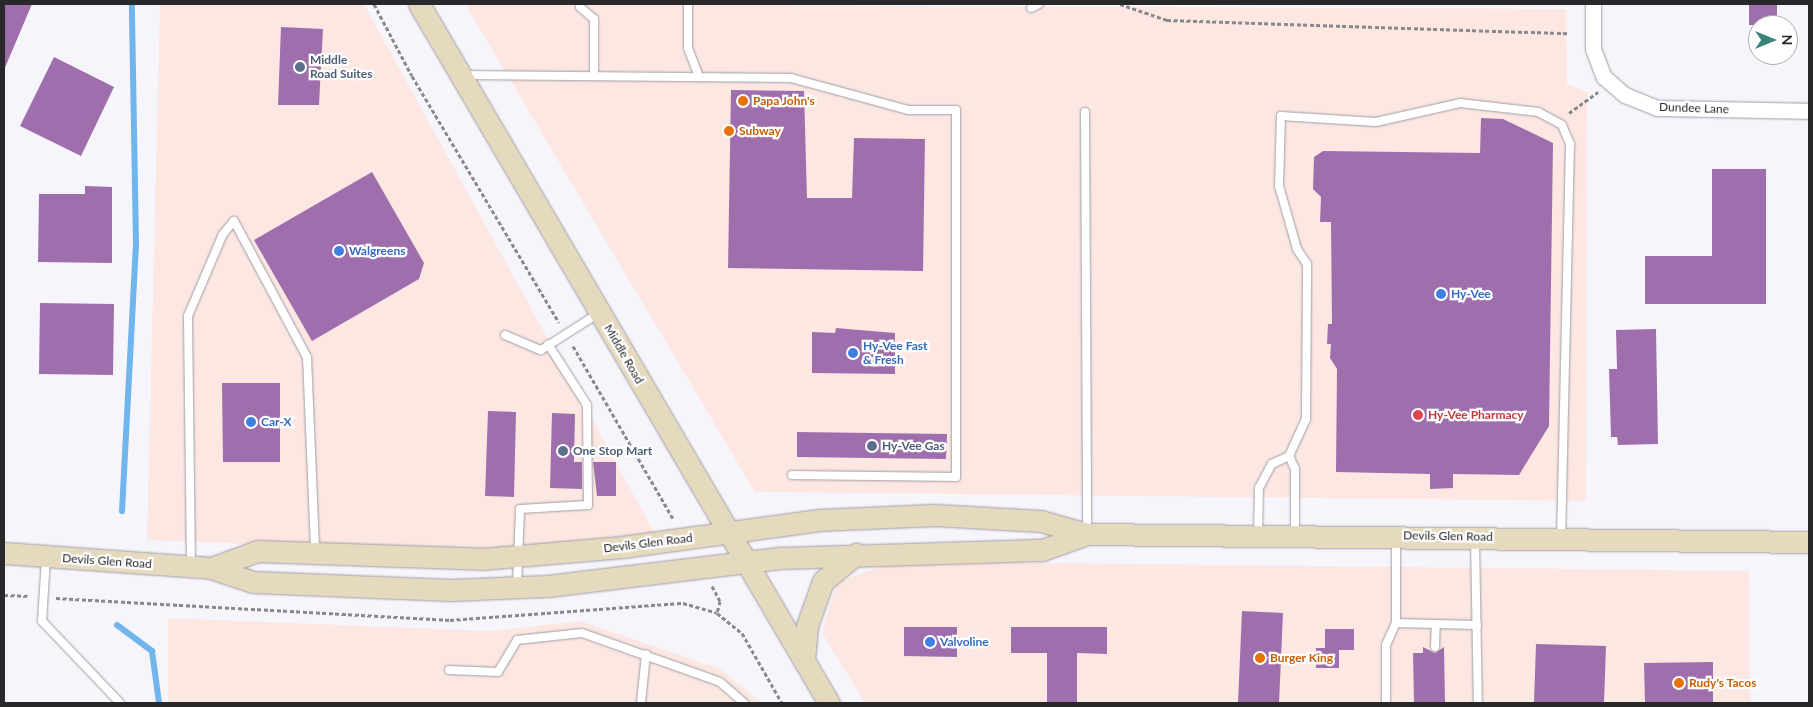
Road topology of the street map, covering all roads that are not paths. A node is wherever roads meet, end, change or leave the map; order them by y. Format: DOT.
graph roads {
  1 [pos="419,4"];
  2 [pos="688,4"];
  3 [pos="1039,4"];
  4 [pos="1593,4"];
  5 [pos="580,7"];
  6 [pos="1031,8"];
  7 [pos="459,75"];
  8 [pos="594,76"];
  9 [pos="699,77"];
  10 [pos="1809,111"];
  11 [pos="1085,112"];
  12 [pos="600,312"];
  13 [pos="505,335"];
  14 [pos="548,344"];
  15 [pos="1288,456"];
  16 [pos="792,475"];
  17 [pos="729,532"];
  18 [pos="1087,534"];
  19 [pos="1258,534"];
  20 [pos="1294,534"];
  21 [pos="1396,535"];
  22 [pos="1475,537"];
  23 [pos="1561,537"];
  24 [pos="1809,542"];
  25 [pos="4,553"];
  26 [pos="856,554"];
  27 [pos="316,555"];
  28 [pos="46,556"];
  29 [pos="518,557"];
  30 [pos="746,563"];
  31 [pos="201,568"];
  32 [pos="517,587"];
  33 [pos="1396,623"];
  34 [pos="1436,624"];
  35 [pos="1477,625"];
  36 [pos="1435,647"];
  37 [pos="646,654"];
  38 [pos="804,661"];
  39 [pos="449,670"];
  40 [pos="120,703"];
  41 [pos="641,703"];
  42 [pos="744,703"];
  43 [pos="829,703"];
  44 [pos="1386,703"];
  45 [pos="1478,703"];
  1 -- 7 [label="main road, Middle Road"];
  2 -- 9 [label="lane"];
  3 -- 6 [label="lane"];
  4 -- 10 [label="street, Dundee Lane"];
  5 -- 8 [label="lane"];
  7 -- 8 [label="lane"];
  7 -- 12 [label="main road, Middle Road"];
  8 -- 9 [label="lane"];
  9 -- 16 [label="lane"];
  11 -- 18 [label="lane"];
  12 -- 14 [label="lane"];
  12 -- 17 [label="main road, Middle Road"];
  13 -- 14 [label="lane"];
  14 -- 29 [label="lane"];
  15 -- 19 [label="lane"];
  15 -- 20 [label="lane"];
  15 -- 23 [label="lane"];
  17 -- 18 [label="main road, Devils Glen Road"];
  17 -- 29 [label="main road, Devils Glen Road"];
  17 -- 30 [label="main road, Middle Road"];
  18 -- 19 [label="main road, Devils Glen Road"];
  18 -- 26 [label="main road, Devils Glen Road"];
  19 -- 20 [label="main road, Devils Glen Road"];
  20 -- 21 [label="main road, Devils Glen Road"];
  21 -- 22 [label="main road, Devils Glen Road"];
  21 -- 33 [label="lane"];
  22 -- 23 [label="main road, Devils Glen Road"];
  22 -- 35 [label="lane"];
  23 -- 24 [label="main road, Devils Glen Road"];
  25 -- 28 [label="main road, Devils Glen Road"];
  26 -- 30 [label="main road, Devils Glen Road"];
  26 -- 38 [label="main road"];
  27 -- 29 [label="main road, Devils Glen Road"];
  27 -- 31 [label="main road, Devils Glen Road"];
  27 -- 31 [label="lane"];
  28 -- 31 [label="main road, Devils Glen Road"];
  28 -- 40 [label="lane"];
  29 -- 32 [label="lane"];
  30 -- 32 [label="main road, Devils Glen Road"];
  30 -- 38 [label="main road, Middle Road"];
  31 -- 32 [label="main road, Devils Glen Road"];
  33 -- 34 [label="lane"];
  33 -- 44 [label="lane"];
  34 -- 35 [label="lane"];
  34 -- 36 [label="lane"];
  35 -- 45 [label="lane"];
  37 -- 39 [label="lane"];
  37 -- 41 [label="lane"];
  37 -- 42 [label="lane"];
  38 -- 43 [label="main road, Middle Road"];
}
